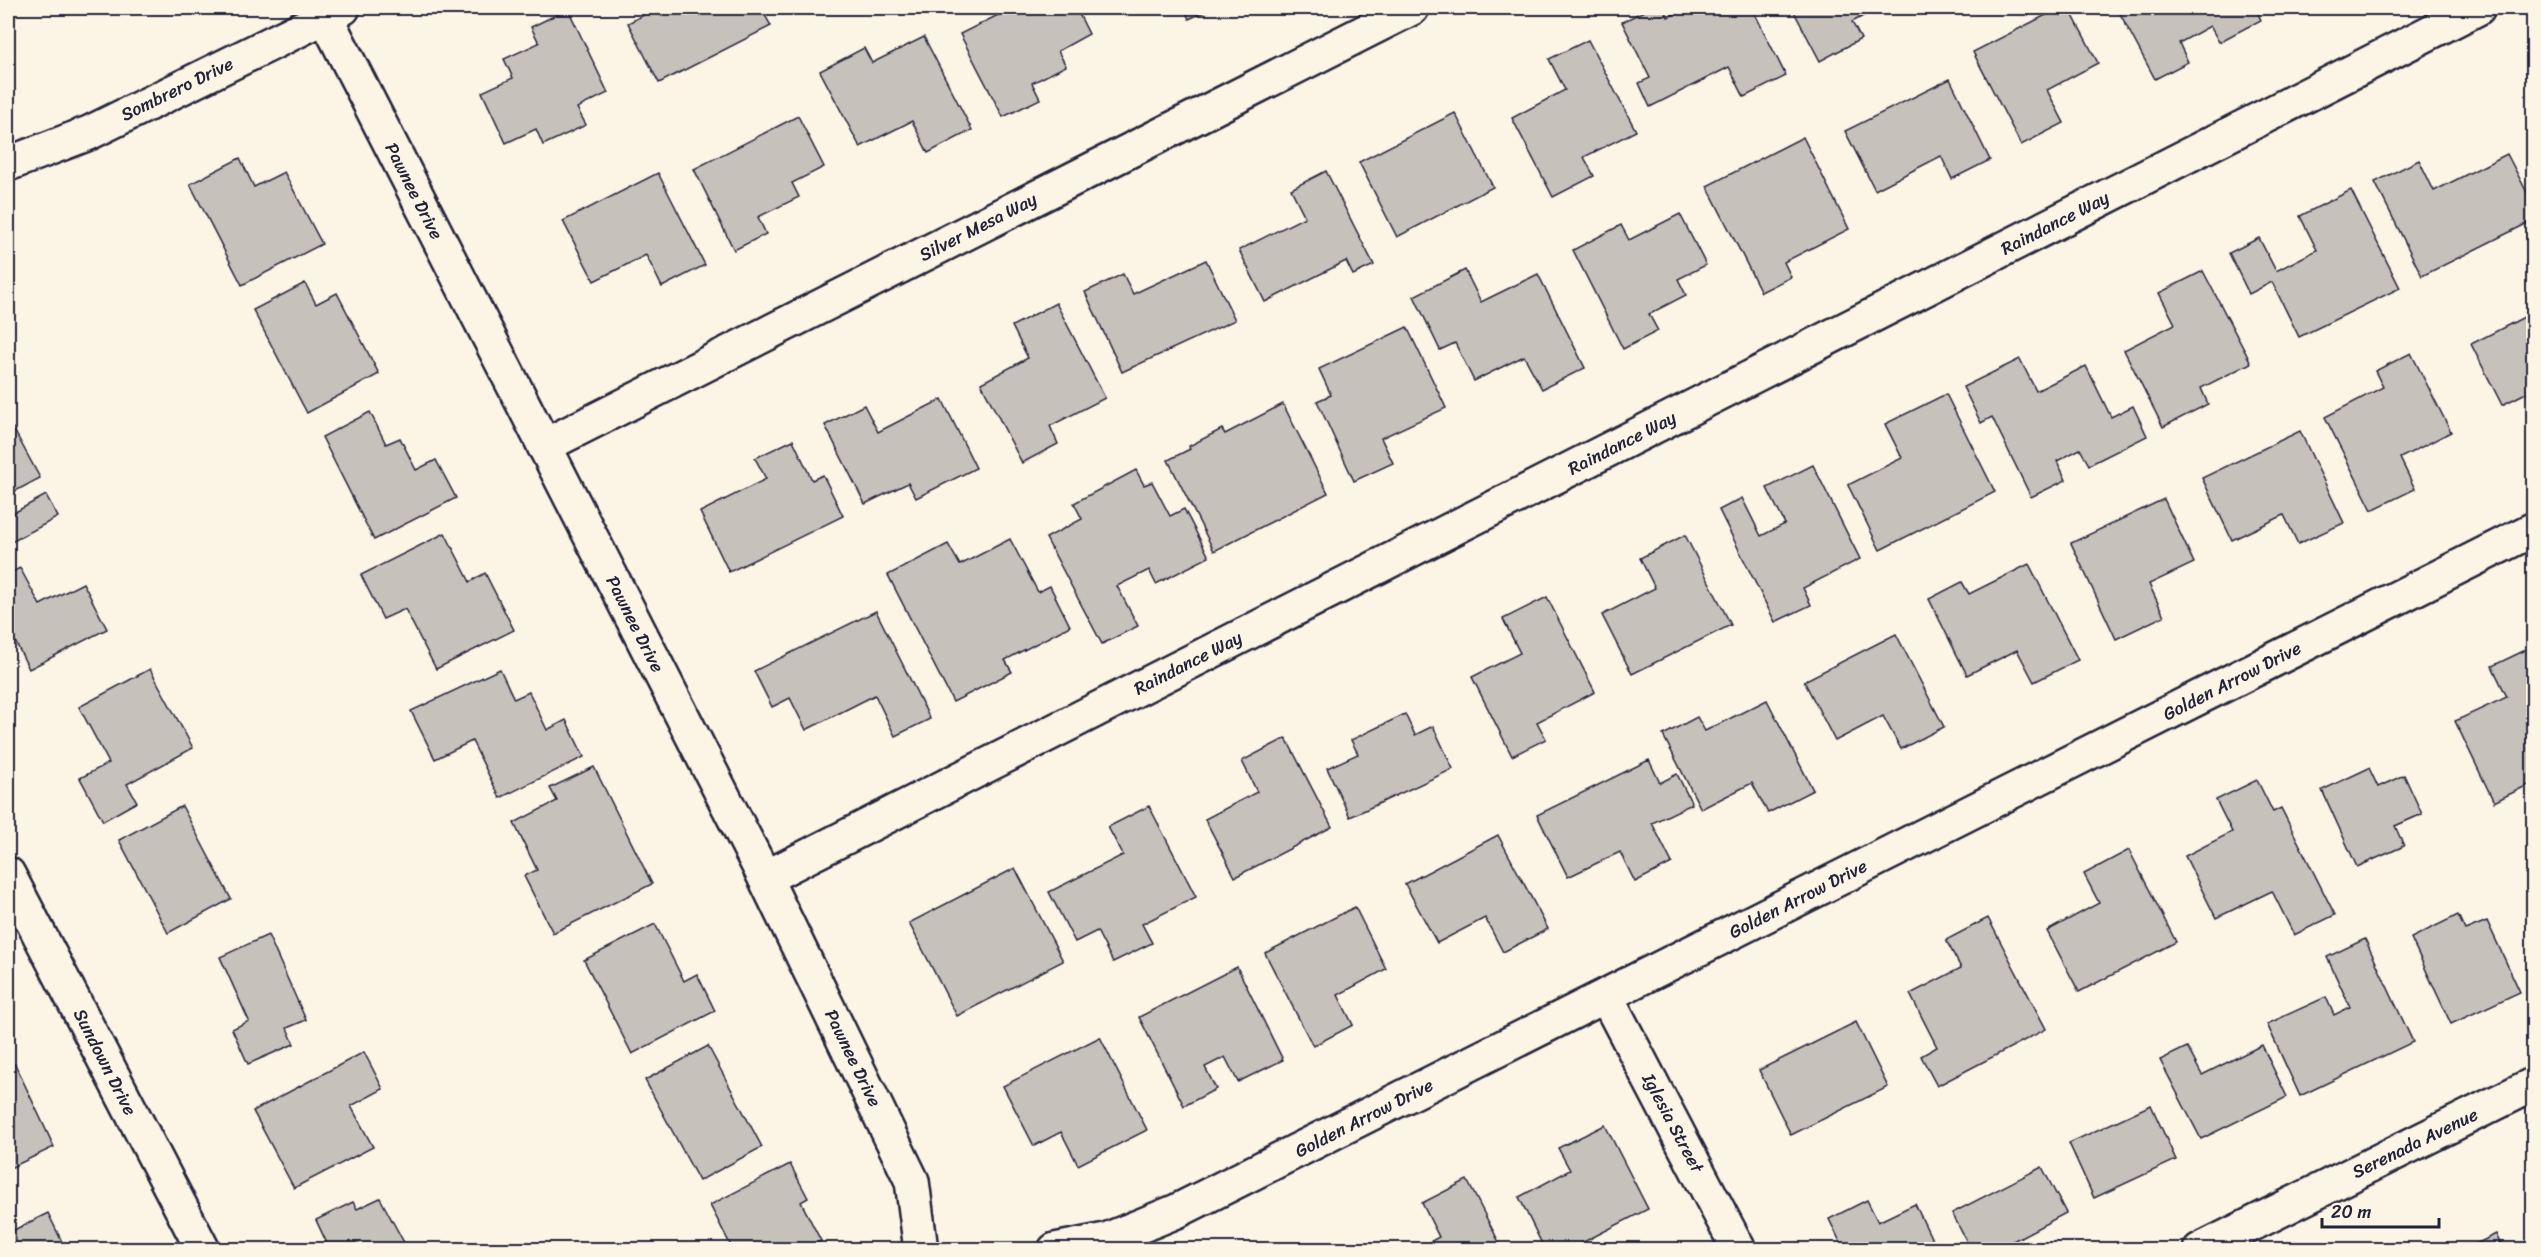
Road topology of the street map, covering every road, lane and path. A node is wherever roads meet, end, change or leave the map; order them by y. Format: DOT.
graph roads {
  1 [pos="1412,8"];
  2 [pos="2478,8"];
  3 [pos="330,10"];
  4 [pos="8,164"];
  5 [pos="544,446"];
  6 [pos="2534,529"];
  7 [pos="8,874"];
  8 [pos="765,878"];
  9 [pos="1606,996"];
  10 [pos="2534,1084"];
  11 [pos="203,1250"];
  12 [pos="921,1250"];
  13 [pos="1055,1250"];
  14 [pos="1739,1250"];
  15 [pos="2200,1250"];
  1 -- 5 [label="street, Silver Mesa Way"];
  2 -- 8 [label="street, Raindance Way"];
  3 -- 4 [label="street, Sombrero Drive"];
  3 -- 5 [label="street, Pawnee Drive"];
  5 -- 8 [label="street, Pawnee Drive"];
  6 -- 9 [label="street, Golden Arrow Drive"];
  7 -- 11 [label="street, Sundown Drive"];
  8 -- 12 [label="street, Pawnee Drive"];
  9 -- 13 [label="street, Golden Arrow Drive"];
  9 -- 14 [label="street, Iglesia Street"];
  10 -- 15 [label="street, Serenada Avenue"];
}
